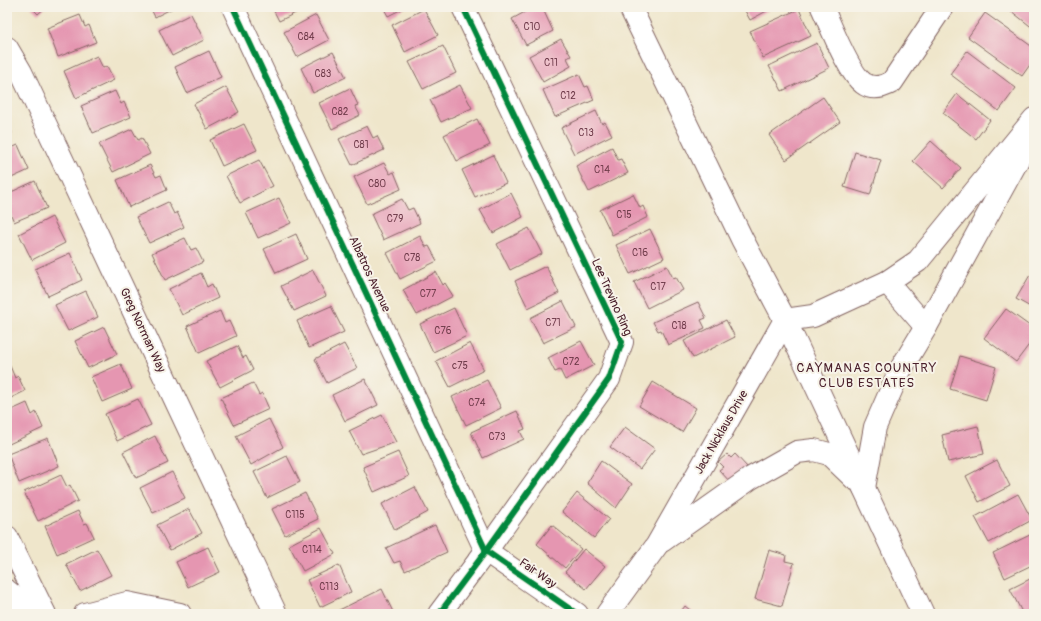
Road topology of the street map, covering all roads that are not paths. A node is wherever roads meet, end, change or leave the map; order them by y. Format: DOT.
graph roads {
  1 [pos="233,7"];
  2 [pos="463,7"];
  3 [pos="630,7"];
  4 [pos="822,7"];
  5 [pos="942,7"];
  6 [pos="7,48"];
  7 [pos="1034,119"];
  8 [pos="1034,130"];
  9 [pos="887,282"];
  10 [pos="785,320"];
  11 [pos="926,327"];
  12 [pos="864,488"];
  13 [pos="7,537"];
  14 [pos="656,545"];
  15 [pos="486,551"];
  16 [pos="7,591"];
  17 [pos="37,614"];
  18 [pos="45,614"];
  19 [pos="85,614"];
  20 [pos="180,614"];
  21 [pos="276,614"];
  22 [pos="439,614"];
  23 [pos="577,614"];
  24 [pos="607,614"];
  25 [pos="923,614"];
  1 -- 15 [label="street, Albatros Avenue"];
  2 -- 15 [label="street, Lee Trevino Ring"];
  3 -- 10 [label="street"];
  4 -- 5 [label="street"];
  6 -- 21 [label="street, Greg Norman Way"];
  7 -- 9 [label="street"];
  8 -- 11 [label="street"];
  9 -- 10 [label="street"];
  9 -- 11 [label="street"];
  10 -- 12 [label="street"];
  10 -- 14 [label="street, Jack Nicklaus Drive"];
  11 -- 12 [label="street"];
  12 -- 14 [label="street, Jack Nicklaus Drive"];
  12 -- 25 [label="street"];
  13 -- 18 [label="street"];
  14 -- 24 [label="street, Jack Nicklaus Drive"];
  15 -- 22 [label="street, Lee Trevino Ring"];
  15 -- 23 [label="street, Fair Way"];
  16 -- 17 [label="street"];
  19 -- 20 [label="street"];
}
